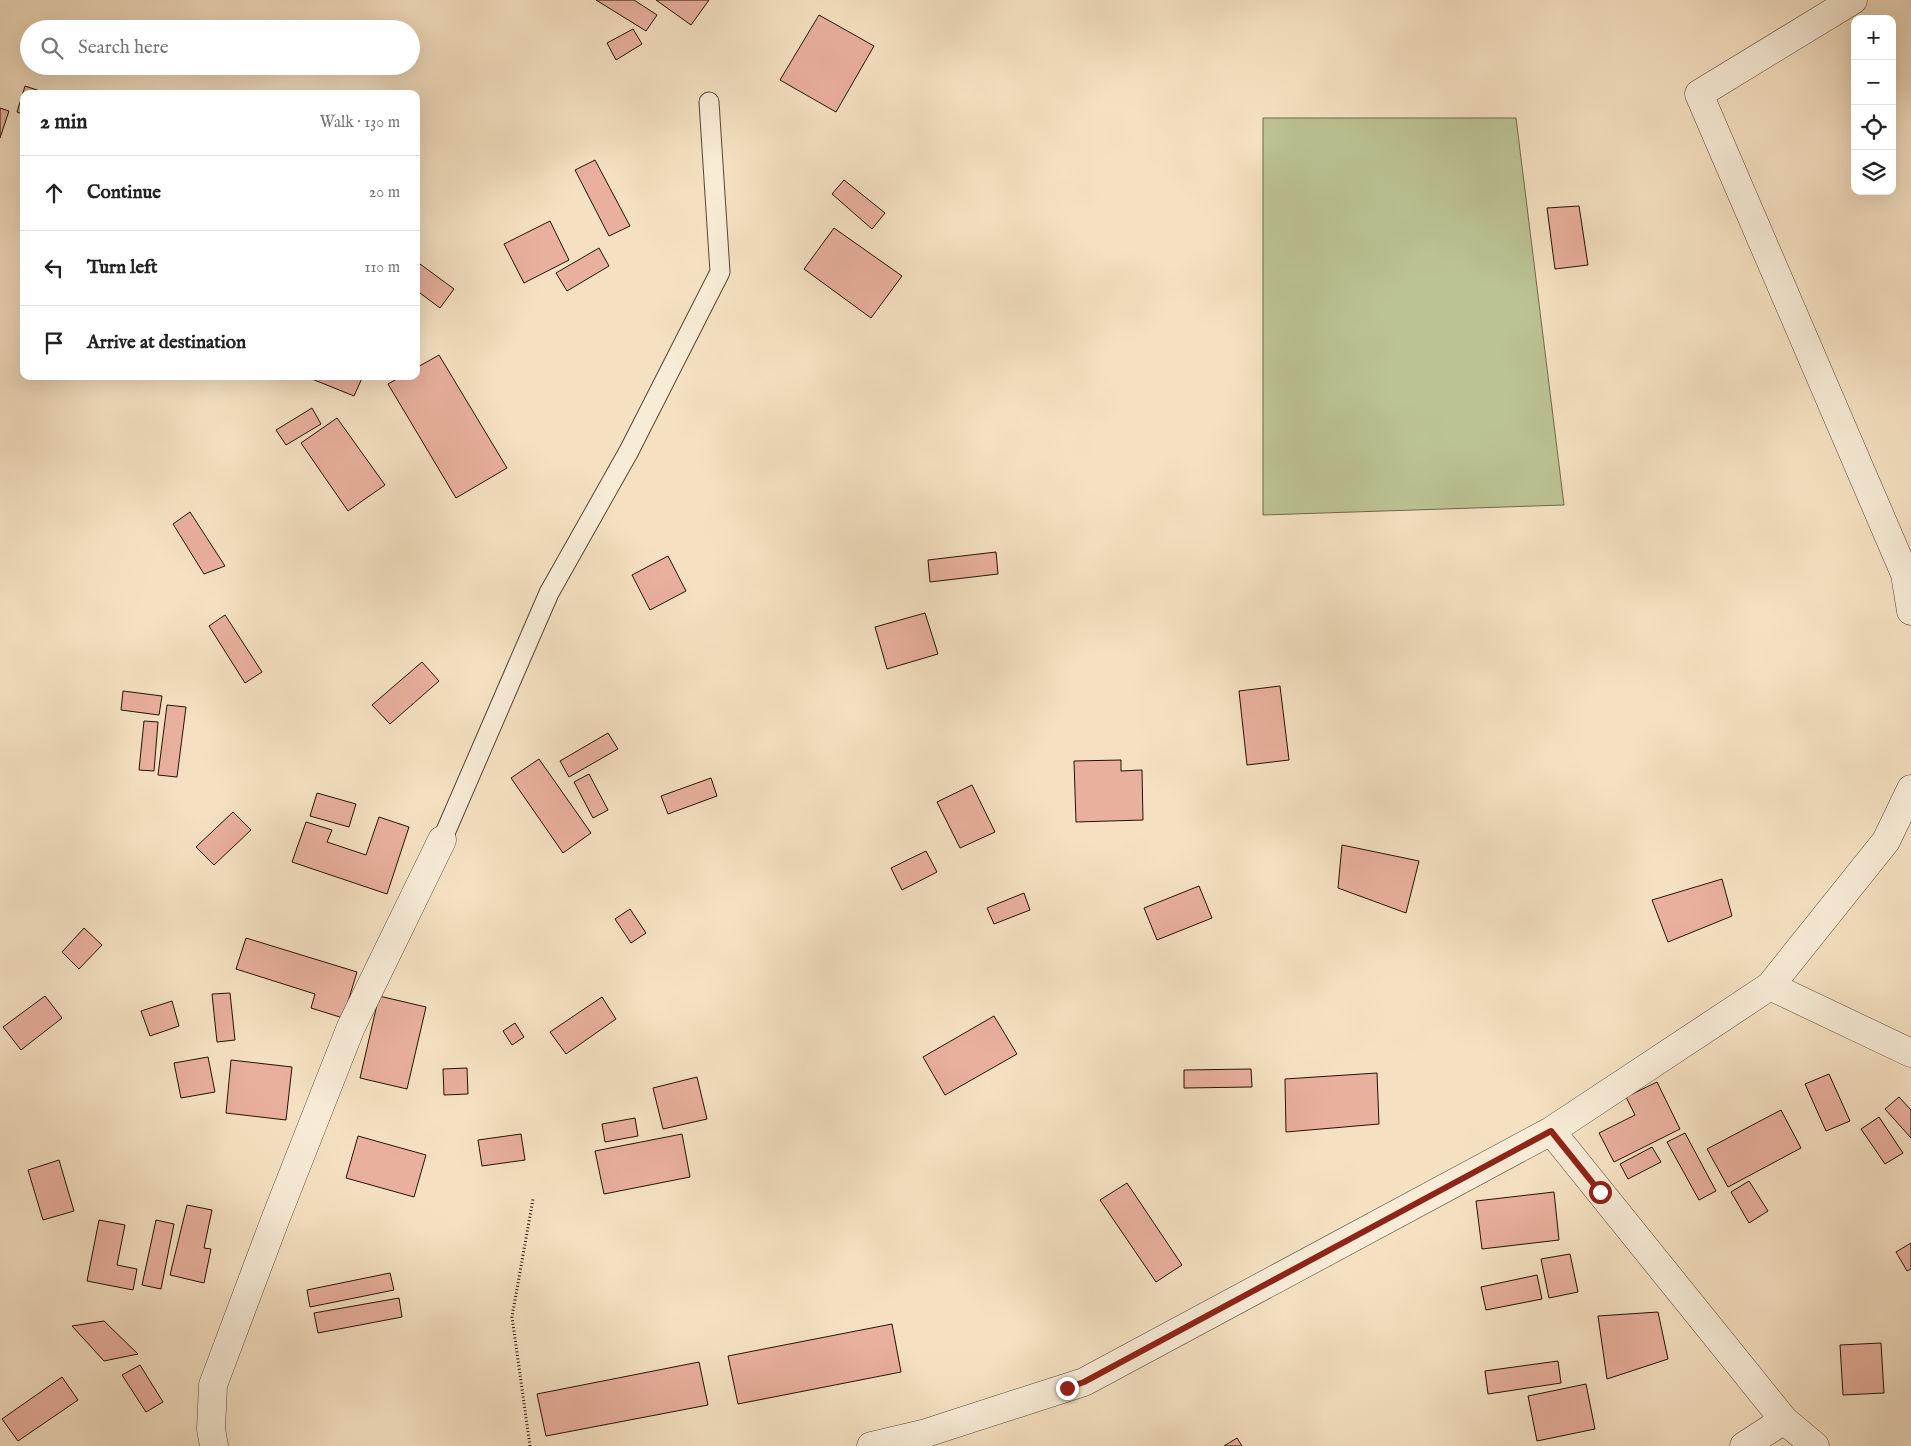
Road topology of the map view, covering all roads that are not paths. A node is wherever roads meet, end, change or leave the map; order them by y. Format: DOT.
graph roads {
  1 [pos="1854,0"];
  2 [pos="709,102"];
  3 [pos="1911,611"];
  4 [pos="1911,789"];
  5 [pos="442,840"];
  6 [pos="1770,986"];
  7 [pos="1911,1053"];
  8 [pos="1551,1131"];
  9 [pos="1784,1420"];
  10 [pos="926,1440"];
  11 [pos="214,1446"];
  12 [pos="871,1446"];
  13 [pos="1744,1446"];
  14 [pos="1815,1446"];
  1 -- 3 [label="street"];
  2 -- 5 [label="lane"];
  4 -- 6 [label="street"];
  5 -- 11 [label="street"];
  6 -- 7 [label="street"];
  6 -- 8 [label="street"];
  8 -- 9 [label="street"];
  8 -- 10 [label="street"];
  9 -- 13 [label="street"];
  9 -- 14 [label="street"];
  10 -- 12 [label="street"];
}
